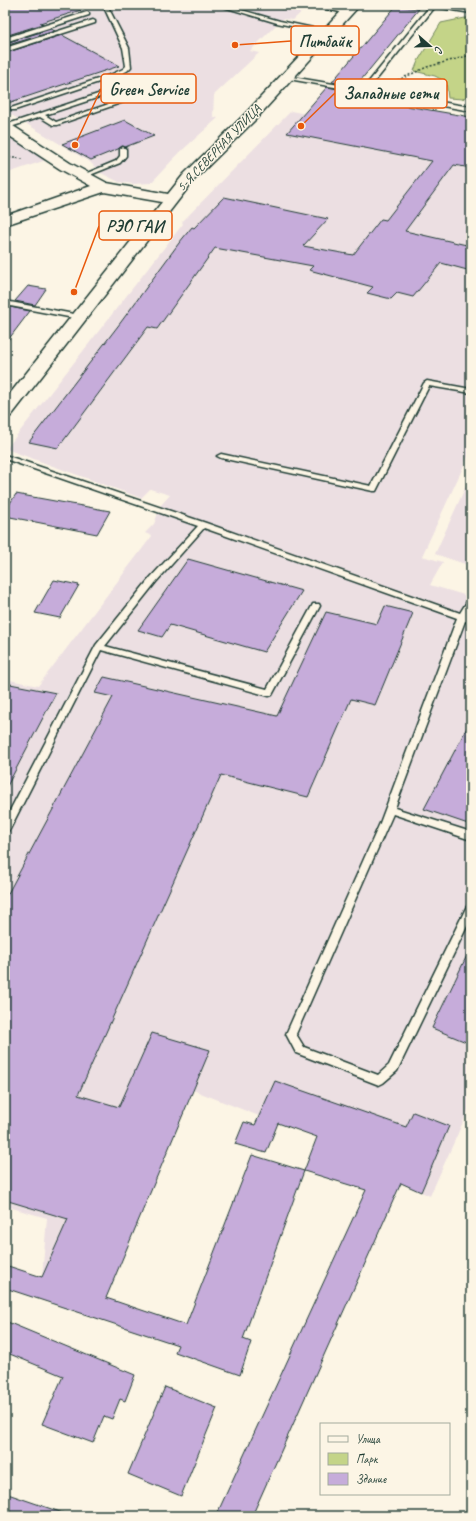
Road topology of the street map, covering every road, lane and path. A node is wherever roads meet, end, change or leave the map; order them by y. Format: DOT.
graph roads {
  1 [pos="105,5"];
  2 [pos="219,5"];
  3 [pos="273,5"];
  4 [pos="287,5"];
  5 [pos="312,5"];
  6 [pos="433,5"];
  7 [pos="471,6"];
  8 [pos="352,7"];
  9 [pos="469,11"];
  10 [pos="87,14"];
  11 [pos="93,22"];
  12 [pos="329,32"];
  13 [pos="5,40"];
  14 [pos="5,50"];
  15 [pos="471,55"];
  16 [pos="286,78"];
  17 [pos="365,90"];
  18 [pos="13,109"];
  19 [pos="471,109"];
  20 [pos="40,115"];
  21 [pos="5,127"];
  22 [pos="123,149"];
  23 [pos="83,176"];
  24 [pos="103,187"];
  25 [pos="170,200"];
  26 [pos="5,221"];
  27 [pos="5,303"];
  28 [pos="79,317"];
  29 [pos="471,391"];
  30 [pos="5,412"];
  31 [pos="221,456"];
  32 [pos="5,457"];
  33 [pos="203,525"];
  34 [pos="471,602"];
  35 [pos="316,606"];
  36 [pos="462,616"];
  37 [pos="471,620"];
  38 [pos="100,647"];
  39 [pos="390,810"];
  40 [pos="5,829"];
  41 [pos="471,836"];
  42 [pos="471,908"];
  1 -- 18 [label="lane"];
  2 -- 12 [label="lane"];
  3 -- 4 [label="lane"];
  5 -- 8 [label="lane"];
  6 -- 9 [label="lane"];
  6 -- 17 [label="lane"];
  7 -- 9 [label="lane"];
  8 -- 12 [label="main road, 5-Я СЕВЕРНАЯ УЛИЦА"];
  10 -- 13 [label="lane"];
  11 -- 14 [label="lane"];
  12 -- 16 [label="main road, 5-Я СЕВЕРНАЯ УЛИЦА"];
  15 -- 17 [label="path"];
  16 -- 17 [label="lane"];
  16 -- 25 [label="main road, 5-Я СЕВЕРНАЯ УЛИЦА"];
  17 -- 19 [label="lane"];
  20 -- 20 [label="lane"];
  20 -- 21 [label="lane"];
  21 -- 23 [label="main road"];
  22 -- 23 [label="lane"];
  23 -- 24 [label="main road"];
  24 -- 25 [label="main road"];
  24 -- 26 [label="main road"];
  25 -- 28 [label="main road, 5-Я СЕВЕРНАЯ УЛИЦА"];
  27 -- 28 [label="lane"];
  28 -- 30 [label="main road, 5-Я СЕВЕРНАЯ УЛИЦА"];
  29 -- 31 [label="lane"];
  32 -- 33 [label="lane"];
  33 -- 36 [label="lane"];
  33 -- 38 [label="lane"];
  34 -- 36 [label="lane"];
  35 -- 38 [label="lane"];
  36 -- 37 [label="lane"];
  36 -- 39 [label="lane"];
  38 -- 40 [label="lane"];
  39 -- 41 [label="lane"];
  39 -- 42 [label="lane"];
}
